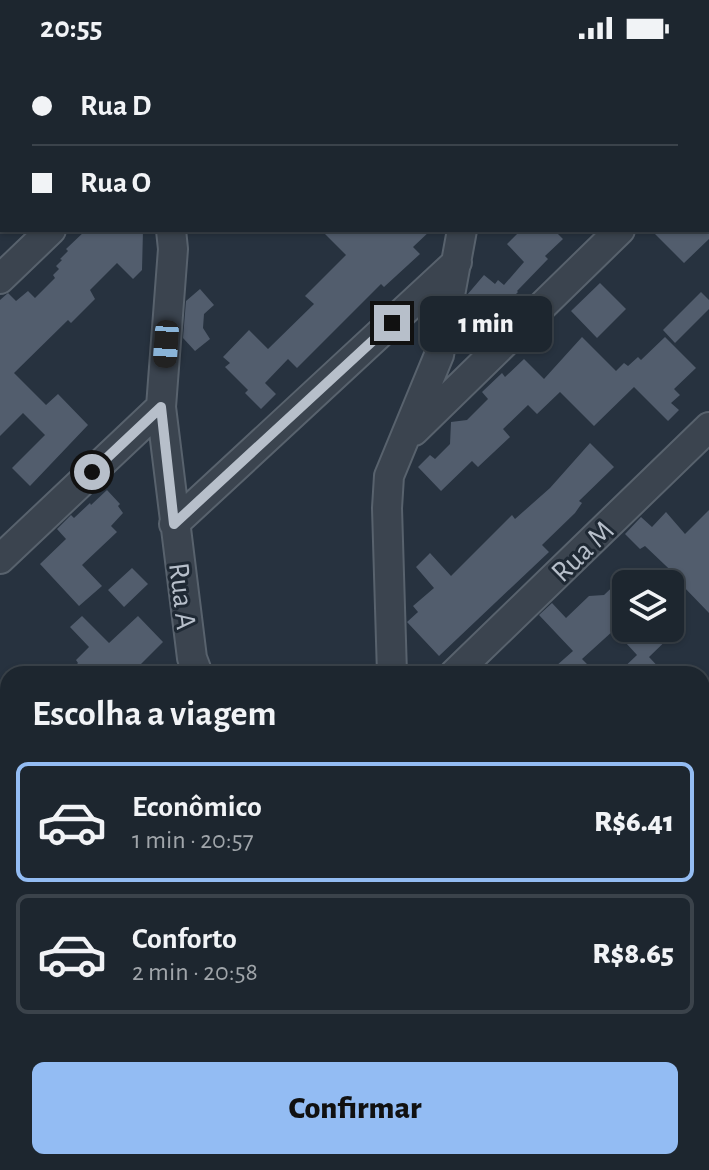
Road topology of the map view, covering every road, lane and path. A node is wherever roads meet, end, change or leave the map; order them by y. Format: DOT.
graph roads {
  1 [pos="49,232"];
  2 [pos="462,232"];
  3 [pos="618,232"];
  4 [pos="179,236"];
  5 [pos="457,262"];
  6 [pos="0,279"];
  7 [pos="161,407"];
  8 [pos="709,427"];
  9 [pos="405,440"];
  10 [pos="174,524"];
  11 [pos="0,559"];
  12 [pos="188,666"];
  13 [pos="392,666"];
  14 [pos="462,666"];
  1 -- 6 [label="street"];
  2 -- 5 [label="street"];
  3 -- 9 [label="street"];
  4 -- 7 [label="street, Rua A"];
  5 -- 9 [label="street"];
  5 -- 10 [label="street"];
  7 -- 10 [label="street, Rua A"];
  7 -- 11 [label="street"];
  8 -- 14 [label="street, Rua M"];
  9 -- 13 [label="street"];
  10 -- 12 [label="street, Rua A"];
}
